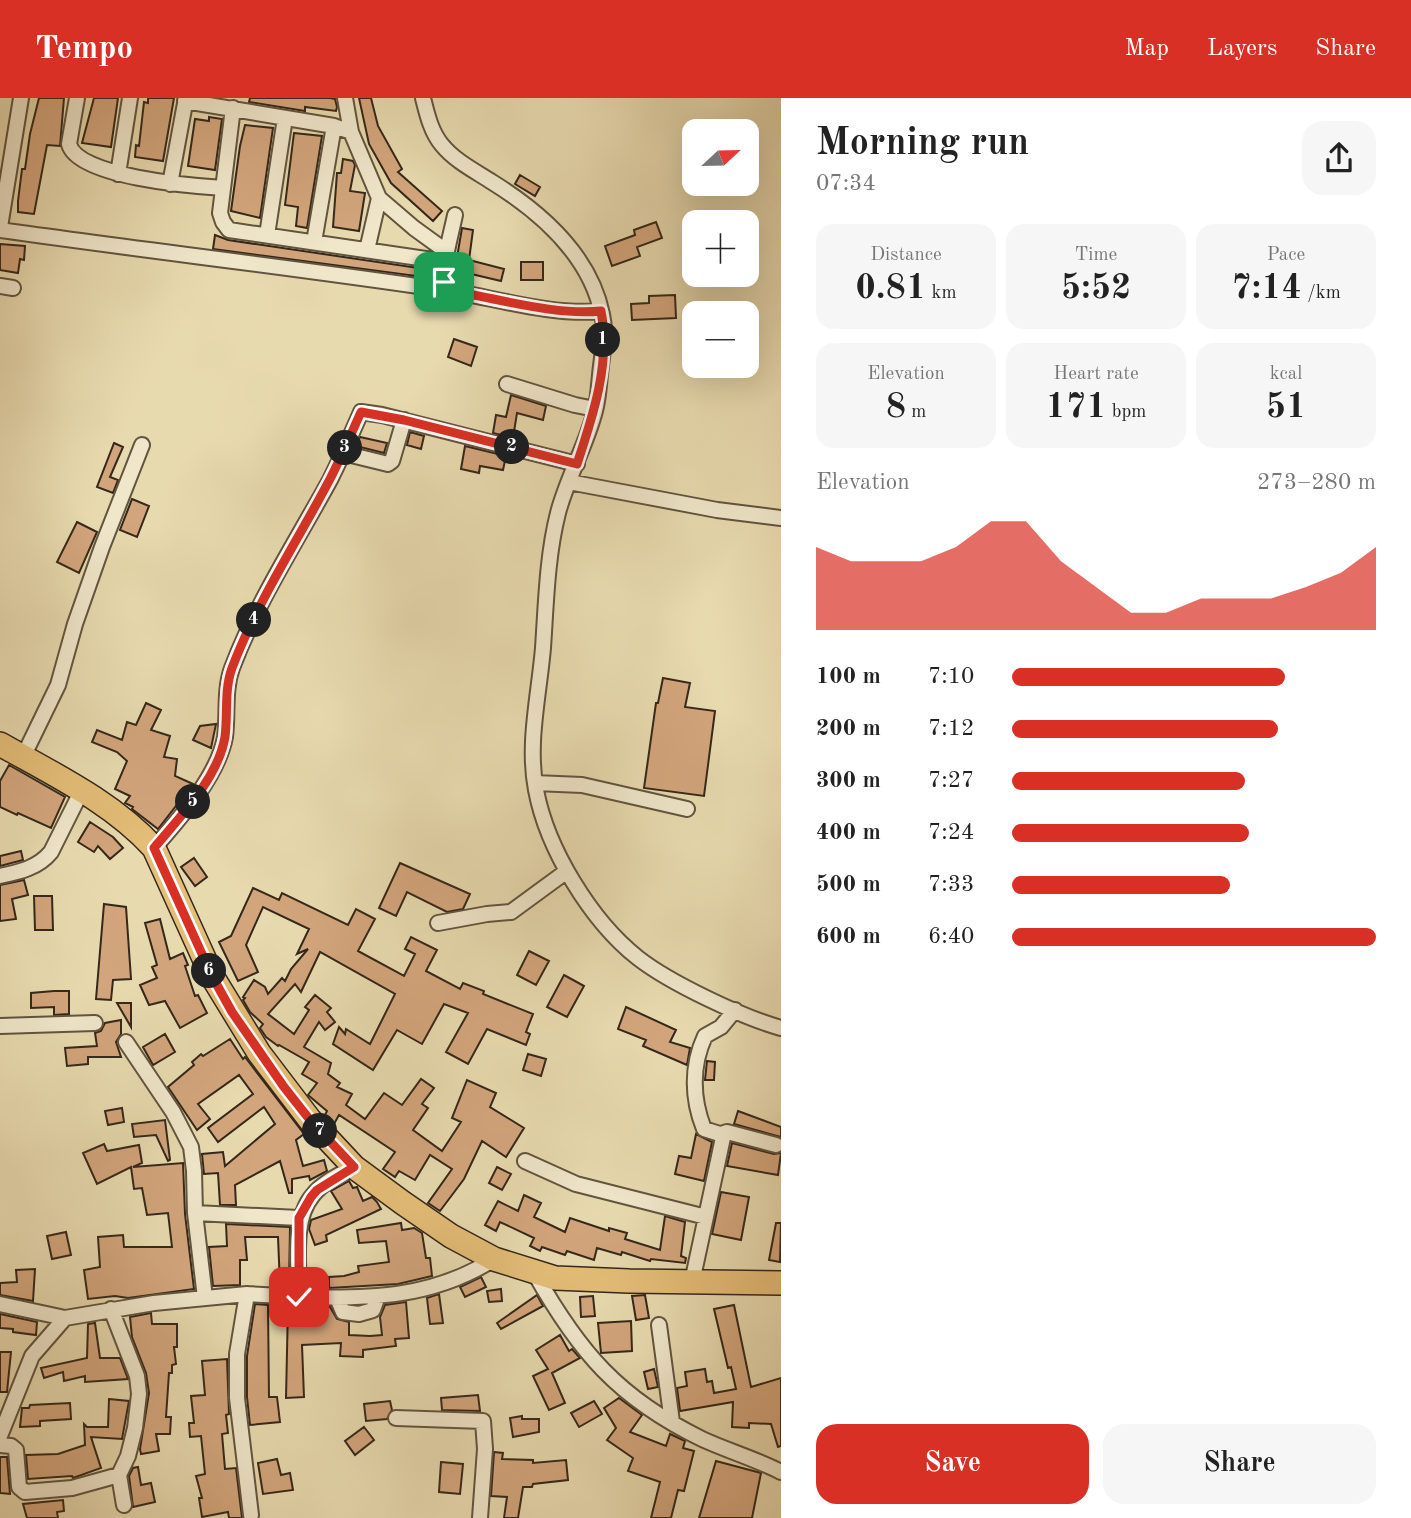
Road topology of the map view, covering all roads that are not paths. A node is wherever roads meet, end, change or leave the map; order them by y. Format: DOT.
graph roads {
  1 [pos="21,98"];
  2 [pos="77,98"];
  3 [pos="130,98"];
  4 [pos="345,98"];
  5 [pos="423,98"];
  6 [pos="185,100"];
  7 [pos="233,108"];
  8 [pos="285,118"];
  9 [pos="334,126"];
  10 [pos="351,132"];
  11 [pos="118,174"];
  12 [pos="170,184"];
  13 [pos="223,188"];
  14 [pos="379,198"];
  15 [pos="455,215"];
  16 [pos="0,228"];
  17 [pos="267,235"];
  18 [pos="314,242"];
  19 [pos="367,250"];
  20 [pos="447,257"];
  21 [pos="445,290"];
  22 [pos="601,311"];
  23 [pos="507,384"];
  24 [pos="593,408"];
  25 [pos="404,420"];
  26 [pos="142,445"];
  27 [pos="343,453"];
  28 [pos="569,462"];
  29 [pos="569,482"];
  30 [pos="781,518"];
  31 [pos="0,744"];
  32 [pos="23,757"];
  33 [pos="535,783"];
  34 [pos="82,790"];
  35 [pos="687,809"];
  36 [pos="154,848"];
  37 [pos="564,873"];
  38 [pos="0,876"];
  39 [pos="438,923"];
  40 [pos="733,1009"];
  41 [pos="95,1023"];
  42 [pos="0,1026"];
  43 [pos="781,1028"];
  44 [pos="126,1042"];
  45 [pos="723,1135"];
  46 [pos="776,1145"];
  47 [pos="525,1161"];
  48 [pos="354,1167"];
  49 [pos="195,1213"];
  50 [pos="706,1217"];
  51 [pos="299,1218"];
  52 [pos="494,1259"];
  53 [pos="534,1272"];
  54 [pos="692,1282"];
  55 [pos="780,1286"];
  56 [pos="247,1294"];
  57 [pos="299,1297"];
  58 [pos="205,1298"];
  59 [pos="0,1304"];
  60 [pos="111,1310"];
  61 [pos="65,1318"];
  62 [pos="659,1325"];
  63 [pos="396,1418"];
  64 [pos="672,1422"];
  65 [pos="0,1436"];
  66 [pos="0,1446"];
  67 [pos="781,1472"];
  68 [pos="119,1475"];
  69 [pos="124,1505"];
  70 [pos="251,1515"];
  71 [pos="480,1518"];
  1 -- 16 [label="street"];
  2 -- 11 [label="street"];
  3 -- 11 [label="street"];
  4 -- 10 [label="street"];
  5 -- 22 [label="street"];
  6 -- 7 [label="street"];
  6 -- 12 [label="street"];
  7 -- 8 [label="street"];
  7 -- 13 [label="street"];
  8 -- 9 [label="street"];
  8 -- 17 [label="street"];
  9 -- 10 [label="street"];
  9 -- 18 [label="street"];
  10 -- 14 [label="street"];
  11 -- 12 [label="street"];
  12 -- 13 [label="street"];
  13 -- 17 [label="street"];
  14 -- 19 [label="street"];
  14 -- 20 [label="street"];
  15 -- 20 [label="street"];
  16 -- 21 [label="street"];
  17 -- 18 [label="street"];
  18 -- 19 [label="street"];
  19 -- 20 [label="street"];
  20 -- 21 [label="street"];
  21 -- 22 [label="street"];
  22 -- 24 [label="street"];
  23 -- 24 [label="street"];
  24 -- 28 [label="street"];
  25 -- 27 [label="street"];
  25 -- 27 [label="street"];
  25 -- 28 [label="street"];
  26 -- 32 [label="street"];
  27 -- 36 [label="street"];
  28 -- 29 [label="street"];
  29 -- 30 [label="street"];
  29 -- 33 [label="street"];
  31 -- 32 [label="main road"];
  32 -- 34 [label="main road"];
  33 -- 35 [label="street"];
  33 -- 37 [label="street"];
  34 -- 36 [label="main road"];
  34 -- 38 [label="street"];
  36 -- 48 [label="main road"];
  37 -- 39 [label="street"];
  37 -- 40 [label="street"];
  40 -- 43 [label="street"];
  40 -- 45 [label="street"];
  41 -- 42 [label="street"];
  44 -- 49 [label="street"];
  45 -- 46 [label="street"];
  45 -- 50 [label="street"];
  47 -- 50 [label="street"];
  48 -- 51 [label="street"];
  48 -- 52 [label="main road"];
  49 -- 51 [label="street"];
  49 -- 58 [label="street"];
  50 -- 54 [label="street"];
  51 -- 57 [label="street"];
  52 -- 53 [label="main road"];
  52 -- 57 [label="street"];
  53 -- 54 [label="main road"];
  53 -- 64 [label="street"];
  54 -- 55 [label="main road"];
  56 -- 57 [label="street"];
  56 -- 58 [label="street"];
  56 -- 70 [label="street"];
  58 -- 60 [label="street"];
  59 -- 61 [label="street"];
  60 -- 61 [label="street"];
  60 -- 68 [label="street"];
  61 -- 65 [label="street"];
  62 -- 64 [label="street"];
  63 -- 71 [label="street"];
  64 -- 67 [label="street"];
  66 -- 68 [label="street"];
  68 -- 69 [label="street"];
}
